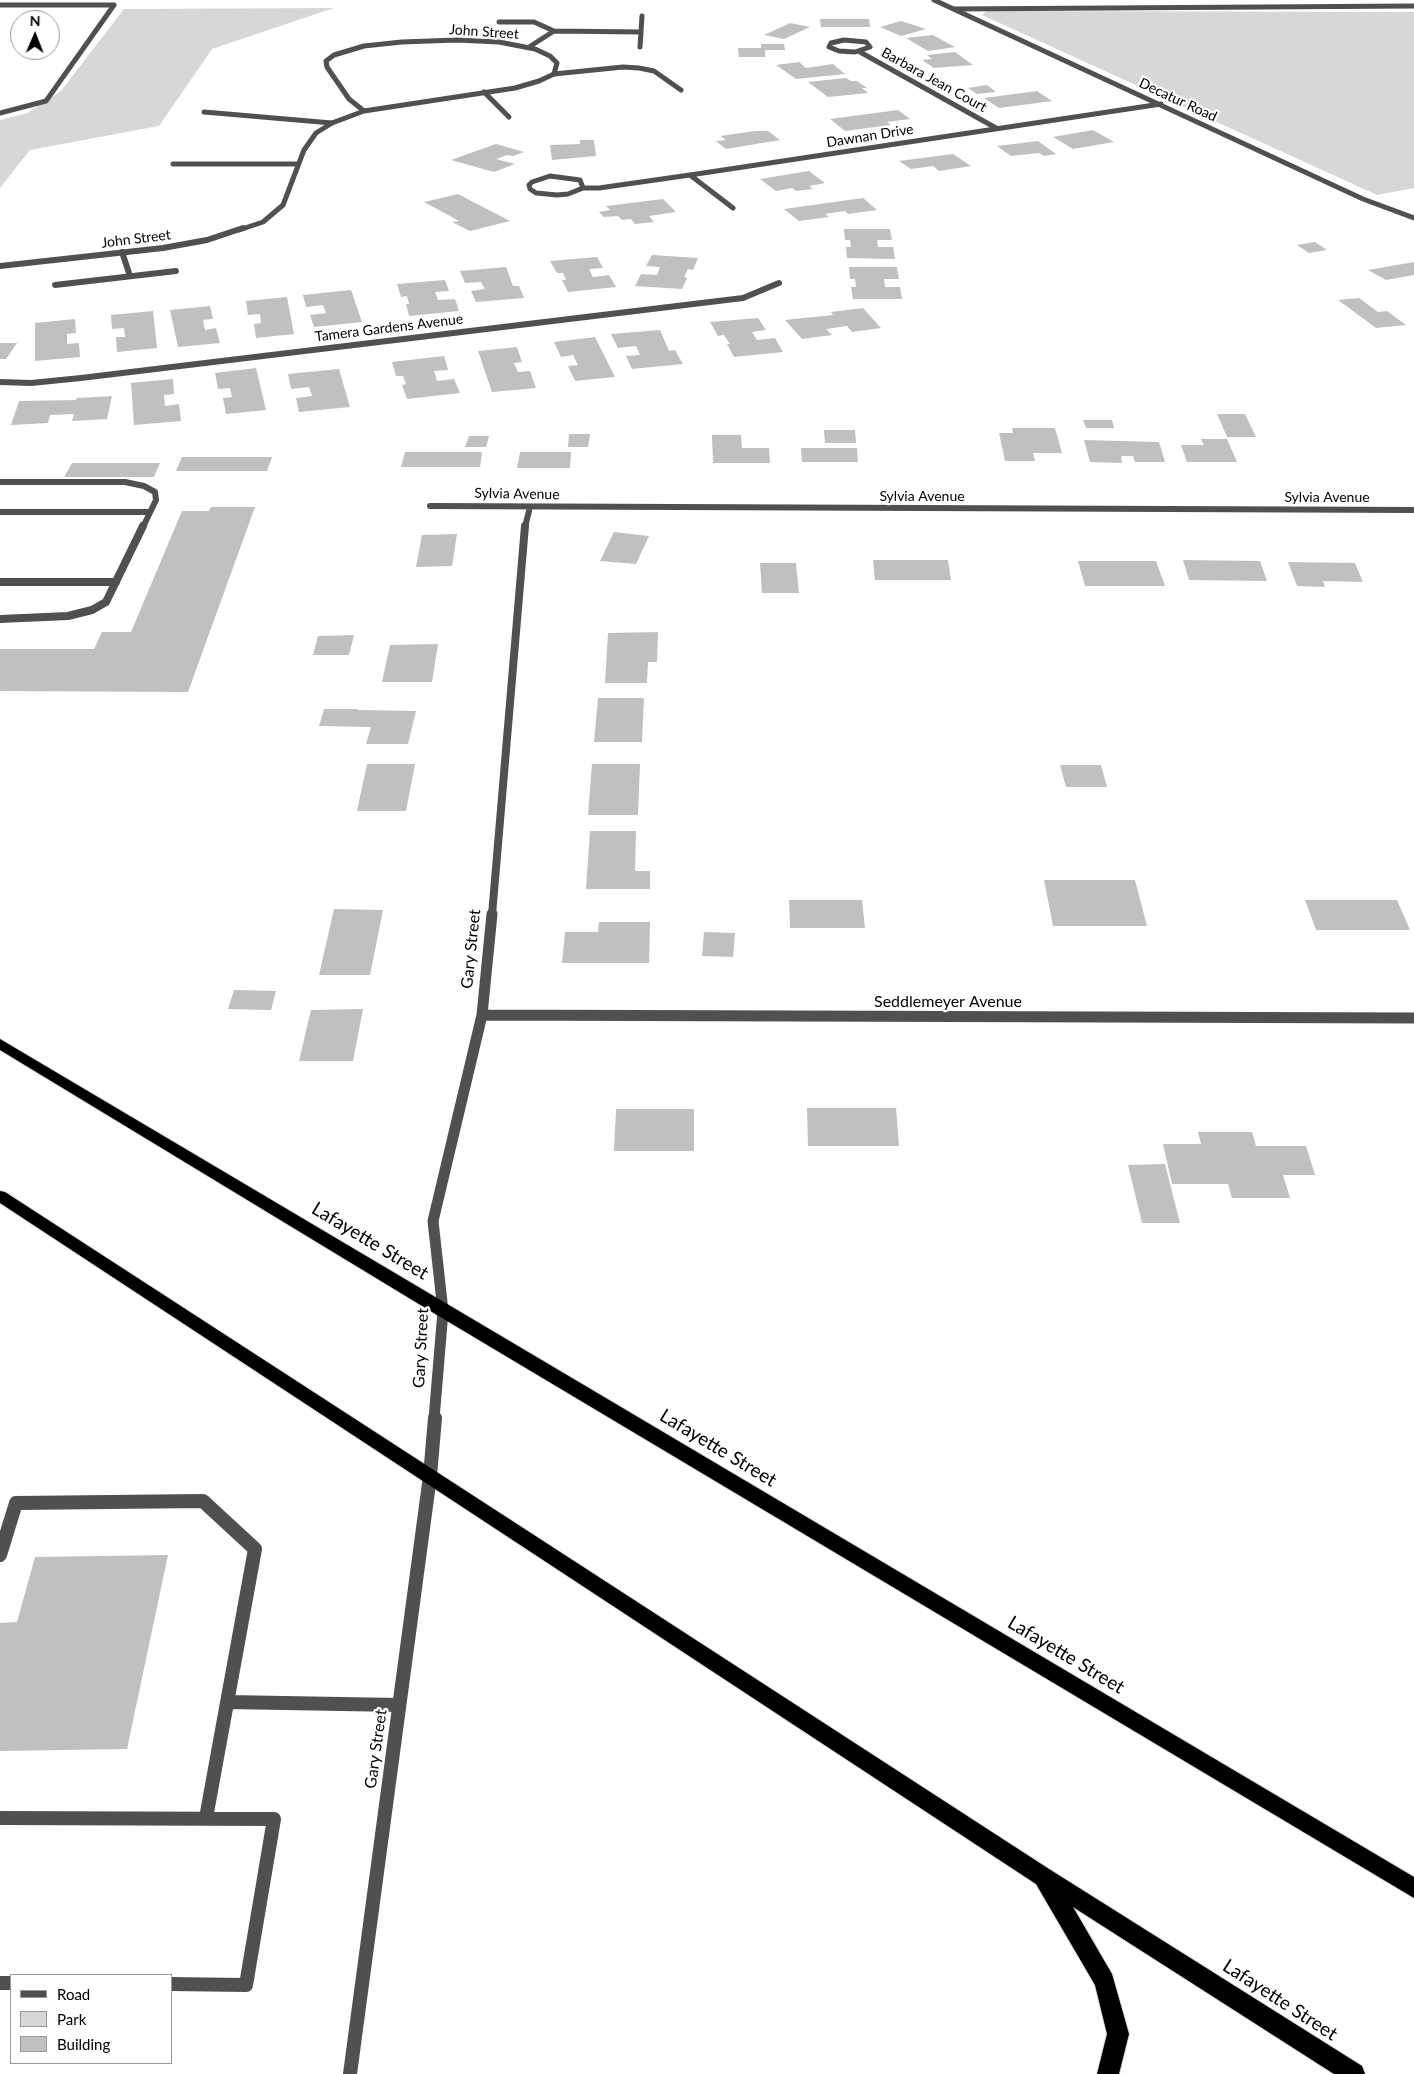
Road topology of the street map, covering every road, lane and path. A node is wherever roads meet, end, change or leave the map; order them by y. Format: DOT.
graph roads {
  1 [pos="934,0"];
  2 [pos="0,5"];
  3 [pos="1414,6"];
  4 [pos="954,9"];
  5 [pos="642,16"];
  6 [pos="499,22"];
  7 [pos="554,31"];
  8 [pos="641,32"];
  9 [pos="528,47"];
  10 [pos="640,47"];
  11 [pos="860,52"];
  12 [pos="554,74"];
  13 [pos="681,90"];
  14 [pos="484,92"];
  15 [pos="1161,104"];
  16 [pos="364,110"];
  17 [pos="204,112"];
  18 [pos="0,113"];
  19 [pos="509,117"];
  20 [pos="332,123"];
  21 [pos="996,128"];
  22 [pos="173,164"];
  23 [pos="298,164"];
  24 [pos="690,175"];
  25 [pos="583,188"];
  26 [pos="732,208"];
  27 [pos="1414,218"];
  28 [pos="122,252"];
  29 [pos="0,266"];
  30 [pos="176,271"];
  31 [pos="130,276"];
  32 [pos="779,283"];
  33 [pos="55,285"];
  34 [pos="0,382"];
  35 [pos="0,482"];
  36 [pos="430,506"];
  37 [pos="530,507"];
  38 [pos="1414,510"];
  39 [pos="0,512"];
  40 [pos="150,512"];
  41 [pos="0,582"];
  42 [pos="116,582"];
  43 [pos="0,619"];
  44 [pos="482,1015"];
  45 [pos="1414,1018"];
  46 [pos="0,1044"];
  47 [pos="0,1196"];
  48 [pos="443,1311"];
  49 [pos="430,1476"];
  50 [pos="0,1555"];
  51 [pos="227,1702"];
  52 [pos="400,1705"];
  53 [pos="0,1818"];
  54 [pos="206,1818"];
  55 [pos="1042,1876"];
  56 [pos="1414,1888"];
  57 [pos="172,1984"];
  58 [pos="350,2074"];
  59 [pos="1108,2074"];
  60 [pos="1354,2074"];
  1 -- 4 [label="street, Decatur Road"];
  2 -- 18 [label="street"];
  3 -- 4 [label="street"];
  4 -- 15 [label="street, Decatur Road"];
  5 -- 8 [label="street"];
  6 -- 7 [label="street"];
  7 -- 8 [label="street"];
  7 -- 9 [label="street"];
  8 -- 10 [label="street"];
  9 -- 12 [label="street, John Street"];
  9 -- 16 [label="street, John Street"];
  11 -- 11 [label="street"];
  11 -- 21 [label="street, Barbara Jean Court"];
  12 -- 13 [label="street"];
  12 -- 14 [label="street, John Street"];
  14 -- 16 [label="street, John Street"];
  14 -- 19 [label="street"];
  15 -- 21 [label="street, Dawnan Drive"];
  15 -- 27 [label="street, Decatur Road"];
  16 -- 20 [label="street, John Street"];
  17 -- 20 [label="street"];
  20 -- 23 [label="street, John Street"];
  21 -- 24 [label="street, Dawnan Drive"];
  22 -- 23 [label="street"];
  23 -- 28 [label="street, John Street"];
  24 -- 25 [label="street, Dawnan Drive"];
  24 -- 26 [label="street"];
  25 -- 25 [label="street, Dawnan Drive"];
  28 -- 29 [label="street, John Street"];
  28 -- 31 [label="street"];
  30 -- 31 [label="street"];
  31 -- 33 [label="street"];
  32 -- 34 [label="street, Tamera Gardens Avenue"];
  35 -- 40 [label="street"];
  36 -- 37 [label="street, Sylvia Avenue"];
  37 -- 38 [label="street, Sylvia Avenue"];
  37 -- 44 [label="street, Gary Street"];
  39 -- 40 [label="street"];
  40 -- 42 [label="street"];
  41 -- 42 [label="street"];
  42 -- 43 [label="street"];
  44 -- 45 [label="street, Seddlemeyer Avenue"];
  44 -- 48 [label="street, Gary Street"];
  46 -- 48 [label="highway, Lafayette Street"];
  47 -- 49 [label="highway, Lafayette Street"];
  48 -- 49 [label="street, Gary Street"];
  48 -- 56 [label="highway, Lafayette Street"];
  49 -- 52 [label="street, Gary Street"];
  49 -- 55 [label="highway, Lafayette Street"];
  50 -- 51 [label="street"];
  51 -- 52 [label="street"];
  51 -- 54 [label="street"];
  52 -- 58 [label="street, Gary Street"];
  53 -- 54 [label="street"];
  54 -- 57 [label="street"];
  55 -- 59 [label="highway"];
  55 -- 60 [label="highway, Lafayette Street"];
}
